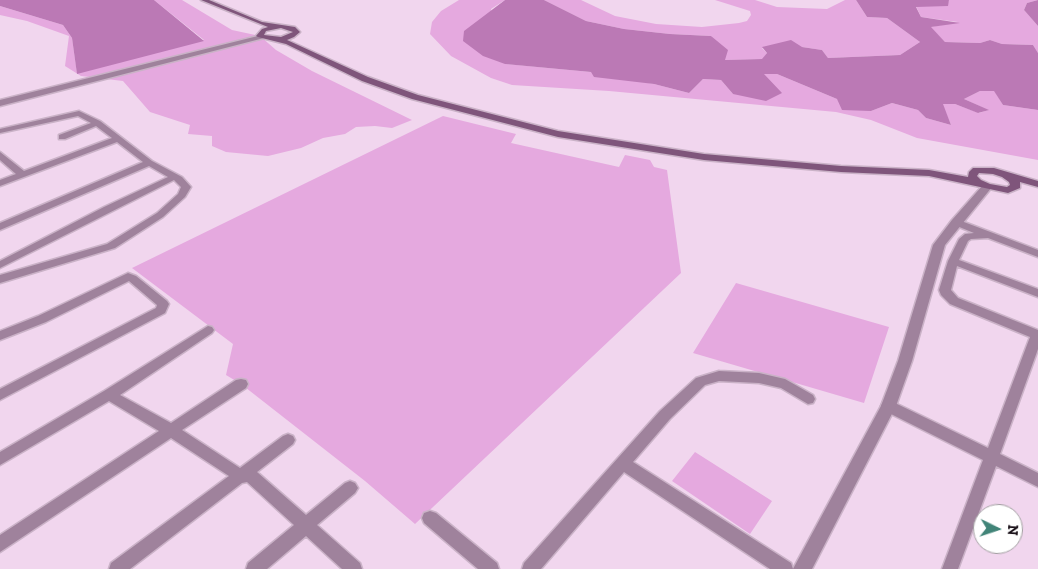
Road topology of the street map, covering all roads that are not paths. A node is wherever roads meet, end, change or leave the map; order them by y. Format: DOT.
graph roads {
  1 [pos="193,0"];
  2 [pos="204,0"];
  3 [pos="276,27"];
  4 [pos="295,34"];
  5 [pos="261,35"];
  6 [pos="275,39"];
  7 [pos="0,103"];
  8 [pos="97,123"];
  9 [pos="0,131"];
  10 [pos="62,137"];
  11 [pos="118,138"];
  12 [pos="1,157"];
  13 [pos="149,163"];
  14 [pos="23,174"];
  15 [pos="1006,175"];
  16 [pos="174,177"];
  17 [pos="979,180"];
  18 [pos="0,183"];
  19 [pos="1038,184"];
  20 [pos="1014,188"];
  21 [pos="1038,192"];
  22 [pos="956,222"];
  23 [pos="0,227"];
  24 [pos="988,235"];
  25 [pos="1038,254"];
  26 [pos="953,262"];
  27 [pos="0,265"];
  28 [pos="0,279"];
  29 [pos="1038,293"];
  30 [pos="208,330"];
  31 [pos="1038,335"];
  32 [pos="0,336"];
  33 [pos="241,384"];
  34 [pos="0,395"];
  35 [pos="109,395"];
  36 [pos="808,399"];
  37 [pos="888,406"];
  38 [pos="172,431"];
  39 [pos="288,440"];
  40 [pos="990,457"];
  41 [pos="0,459"];
  42 [pos="622,463"];
  43 [pos="245,475"];
  44 [pos="1038,480"];
  45 [pos="350,488"];
  46 [pos="430,518"];
  47 [pos="307,524"];
  48 [pos="0,544"];
  49 [pos="809,567"];
  50 [pos="117,569"];
  51 [pos="254,569"];
  52 [pos="354,569"];
  53 [pos="491,569"];
  54 [pos="530,569"];
  55 [pos="785,569"];
  56 [pos="950,569"];
  1 -- 5 [label="main road"];
  2 -- 3 [label="main road"];
  3 -- 4 [label="main road"];
  3 -- 5 [label="main road"];
  4 -- 6 [label="main road"];
  4 -- 17 [label="main road"];
  5 -- 6 [label="main road"];
  5 -- 7 [label="street"];
  6 -- 17 [label="main road"];
  8 -- 9 [label="street"];
  8 -- 10 [label="street"];
  8 -- 11 [label="street"];
  11 -- 13 [label="street"];
  11 -- 14 [label="street"];
  12 -- 14 [label="street"];
  13 -- 16 [label="street"];
  13 -- 23 [label="street"];
  14 -- 18 [label="street"];
  15 -- 17 [label="main road"];
  15 -- 19 [label="main road"];
  15 -- 20 [label="main road"];
  16 -- 27 [label="street"];
  16 -- 28 [label="street"];
  17 -- 20 [label="main road"];
  17 -- 22 [label="street"];
  20 -- 21 [label="main road"];
  22 -- 24 [label="street"];
  22 -- 37 [label="street"];
  24 -- 25 [label="street"];
  24 -- 26 [label="street"];
  26 -- 29 [label="street"];
  26 -- 31 [label="street"];
  30 -- 35 [label="street"];
  31 -- 40 [label="street"];
  32 -- 34 [label="street"];
  33 -- 38 [label="street"];
  35 -- 38 [label="street"];
  35 -- 41 [label="street"];
  36 -- 42 [label="street"];
  37 -- 40 [label="street"];
  37 -- 49 [label="street"];
  38 -- 43 [label="street"];
  38 -- 48 [label="street"];
  39 -- 43 [label="street"];
  40 -- 44 [label="street"];
  40 -- 56 [label="street"];
  42 -- 54 [label="street"];
  42 -- 55 [label="street"];
  43 -- 47 [label="street"];
  43 -- 50 [label="street"];
  45 -- 47 [label="street"];
  46 -- 53 [label="street"];
  47 -- 51 [label="street"];
  47 -- 52 [label="street"];
}
